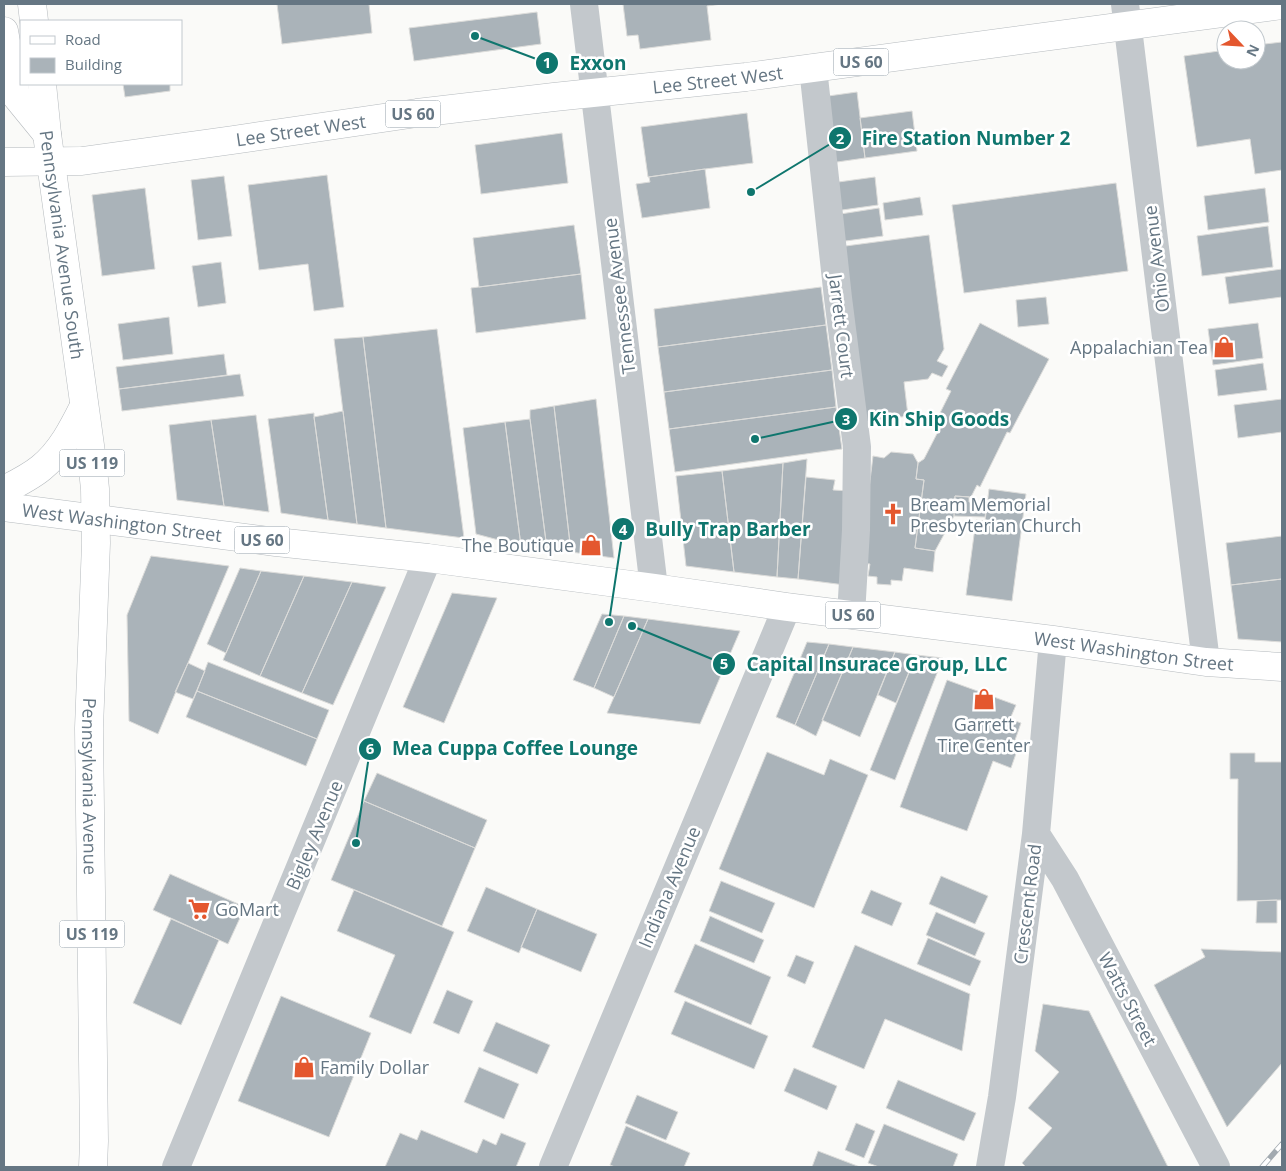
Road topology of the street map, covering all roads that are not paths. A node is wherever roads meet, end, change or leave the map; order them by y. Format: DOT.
graph roads {
  1 [pos="32,4"];
  2 [pos="584,4"];
  3 [pos="1282,5"];
  4 [pos="1126,15"];
  5 [pos="34,20"];
  6 [pos="4,31"];
  7 [pos="813,68"];
  8 [pos="42,85"];
  9 [pos="594,93"];
  10 [pos="47,134"];
  11 [pos="4,162"];
  12 [pos="51,162"];
  13 [pos="84,406"];
  14 [pos="4,490"];
  15 [pos="4,508"];
  16 [pos="96,519"];
  17 [pos="428,558"];
  18 [pos="654,588"];
  19 [pos="786,607"];
  20 [pos="851,615"];
  21 [pos="1052,640"];
  22 [pos="1206,662"];
  23 [pos="1282,667"];
  24 [pos="1036,834"];
  25 [pos="94,1140"];
  26 [pos="93,1167"];
  27 [pos="108,1167"];
  28 [pos="176,1167"];
  29 [pos="553,1167"];
  30 [pos="990,1167"];
  31 [pos="1216,1167"];
  1 -- 5 [label="main road"];
  2 -- 9 [label="street, Tennessee Avenue"];
  3 -- 4 [label="main road, Lee Street West / US 60"];
  4 -- 7 [label="main road, Lee Street West / US 60"];
  4 -- 22 [label="street, Ohio Avenue"];
  6 -- 10 [label="main road"];
  7 -- 9 [label="main road, Lee Street West / US 60"];
  7 -- 20 [label="street, Jarrett Court"];
  8 -- 10 [label="main road, Pennsylvania Avenue South"];
  9 -- 12 [label="main road, Lee Street West / US 60"];
  9 -- 18 [label="street, Tennessee Avenue"];
  10 -- 12 [label="main road, Pennsylvania Avenue South"];
  11 -- 12 [label="main road, Lee Street West"];
  12 -- 13 [label="main road, Pennsylvania Avenue South"];
  13 -- 14 [label="main road"];
  13 -- 16 [label="main road, Pennsylvania Avenue / US 119"];
  15 -- 16 [label="main road, West Washington Street / US 60"];
  16 -- 17 [label="main road, West Washington Street / US 60"];
  16 -- 25 [label="main road, Pennsylvania Avenue / US 119"];
  17 -- 18 [label="main road, West Washington Street / US 60"];
  17 -- 28 [label="street, Bigley Avenue"];
  18 -- 19 [label="main road, West Washington Street / US 60"];
  19 -- 20 [label="main road, West Washington Street / US 60"];
  19 -- 29 [label="street, Indiana Avenue"];
  20 -- 21 [label="main road, West Washington Street / US 60"];
  21 -- 22 [label="main road, West Washington Street / US 60"];
  21 -- 24 [label="street, Crescent Road"];
  22 -- 23 [label="main road, West Washington Street / US 60"];
  24 -- 30 [label="street, Crescent Road"];
  24 -- 31 [label="street, Watts Street"];
  25 -- 26 [label="main road, Pennsylvania Avenue / US 119"];
  25 -- 27 [label="street"];
}
